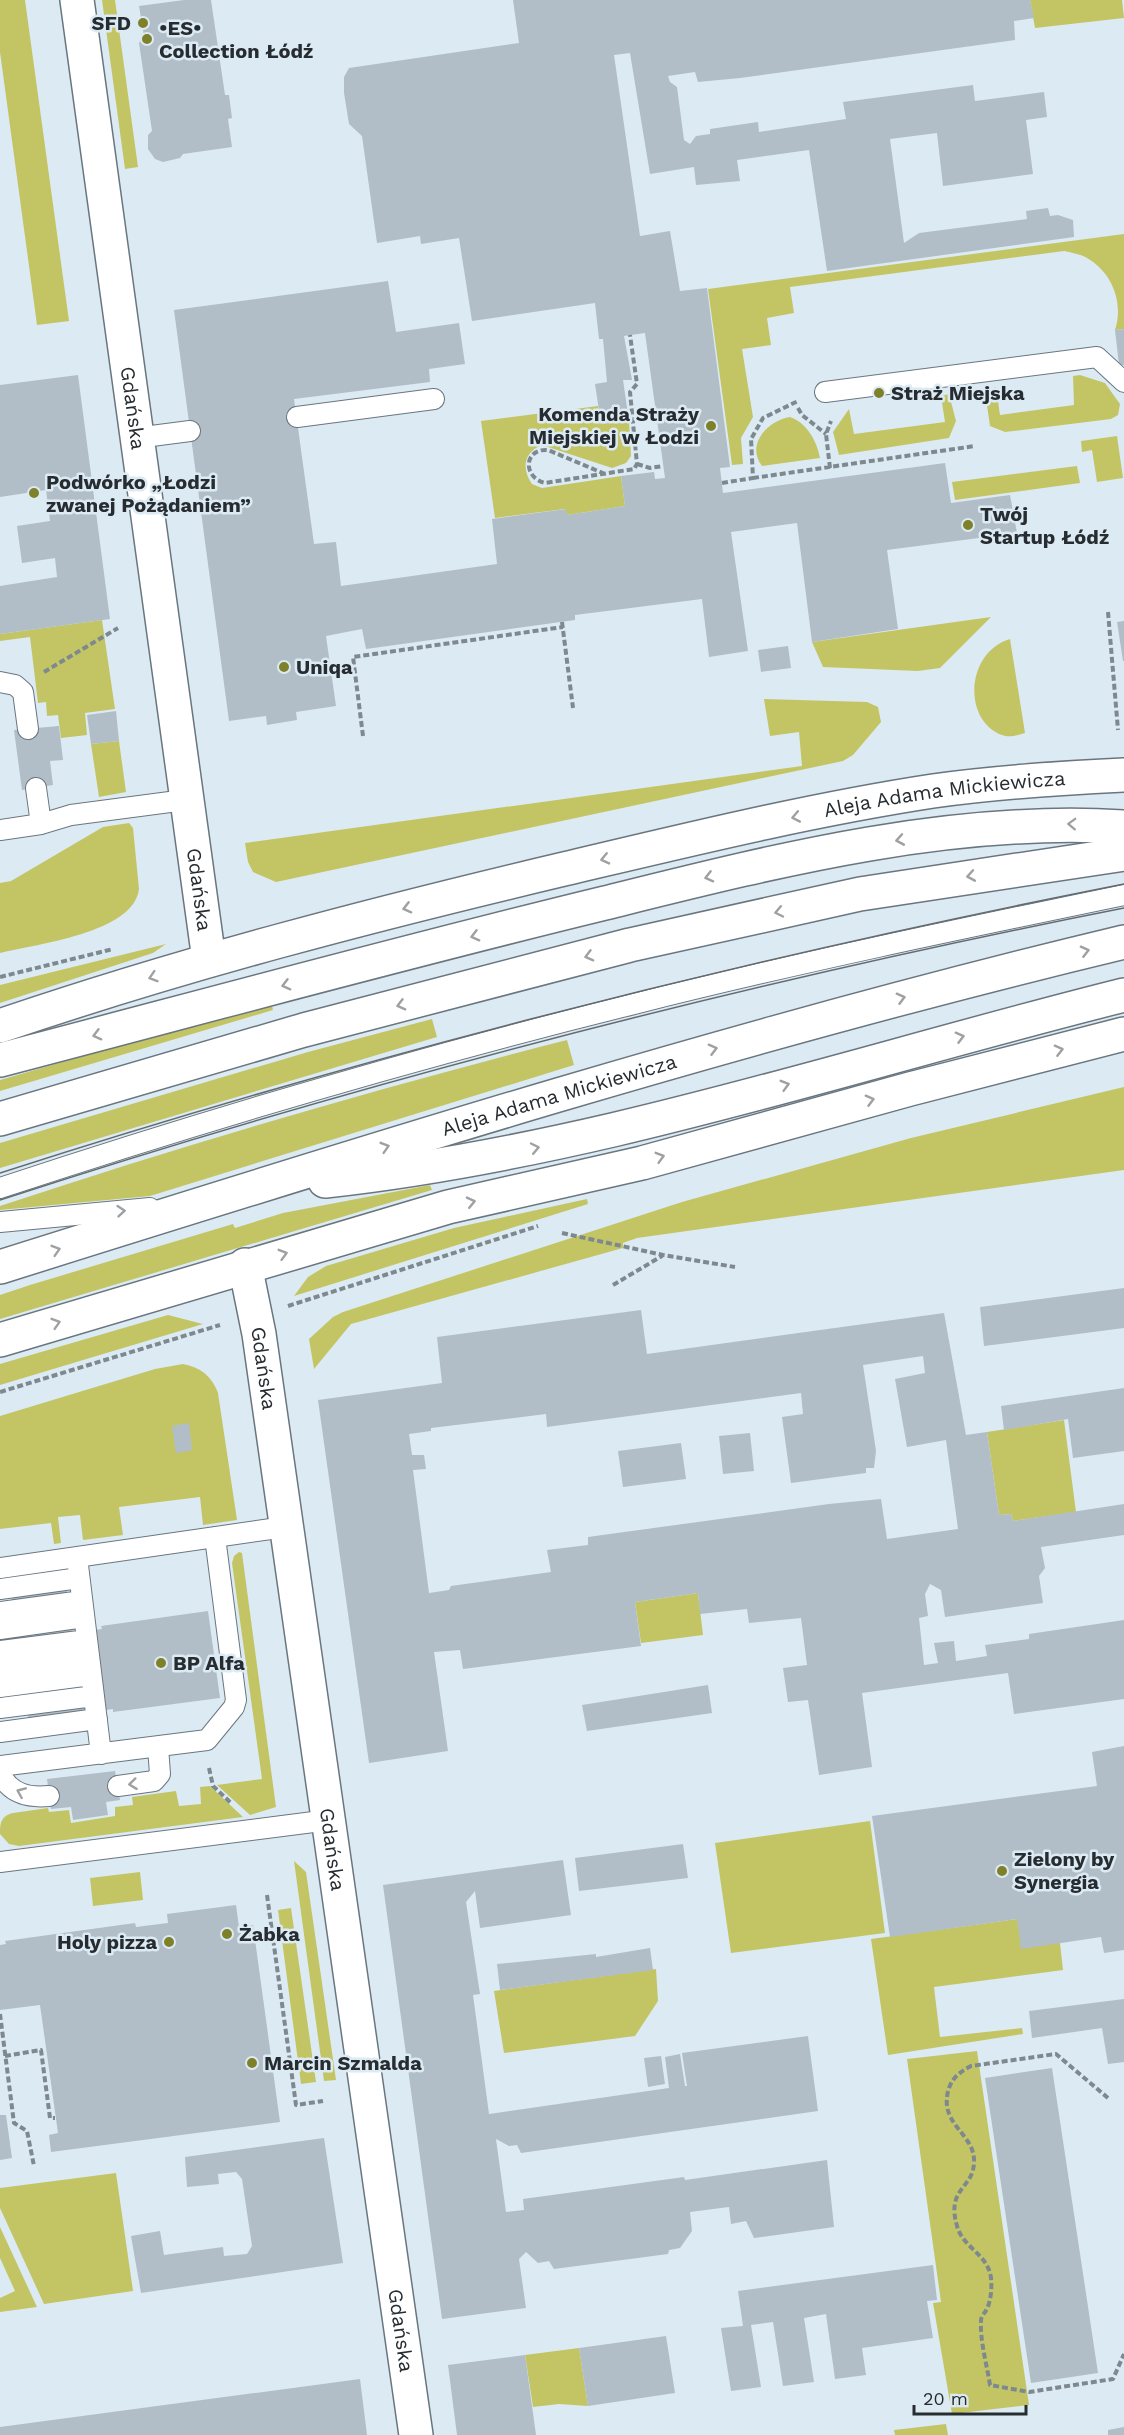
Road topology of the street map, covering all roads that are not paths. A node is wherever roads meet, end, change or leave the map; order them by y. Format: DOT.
graph roads {
  1 [pos="76,0"];
  2 [pos="1124,382"];
  3 [pos="825,392"];
  4 [pos="434,399"];
  5 [pos="297,417"];
  6 [pos="190,431"];
  7 [pos="136,438"];
  8 [pos="14,687"];
  9 [pos="28,729"];
  10 [pos="1124,775"];
  11 [pos="36,788"];
  12 [pos="185,800"];
  13 [pos="42,824"];
  14 [pos="1124,827"];
  15 [pos="0,830"];
  16 [pos="1124,854"];
  17 [pos="1124,895"];
  18 [pos="1124,942"];
  19 [pos="209,960"];
  20 [pos="1124,995"];
  21 [pos="0,1026"];
  22 [pos="1124,1034"];
  23 [pos="0,1060"];
  24 [pos="0,1119"];
  25 [pos="0,1188"];
  26 [pos="249,1190"];
  27 [pos="204,1203"];
  28 [pos="0,1222"];
  29 [pos="245,1265"];
  30 [pos="0,1268"];
  31 [pos="0,1340"];
  32 [pos="285,1527"];
  33 [pos="214,1537"];
  34 [pos="77,1557"];
  35 [pos="0,1568"];
  36 [pos="79,1578"];
  37 [pos="0,1589"];
  38 [pos="83,1609"];
  39 [pos="0,1612"];
  40 [pos="0,1629"];
  41 [pos="0,1651"];
  42 [pos="89,1656"];
  43 [pos="0,1668"];
  44 [pos="0,1687"];
  45 [pos="94,1696"];
  46 [pos="0,1708"];
  47 [pos="97,1719"];
  48 [pos="0,1732"];
  49 [pos="158,1747"];
  50 [pos="101,1754"];
  51 [pos="0,1766"];
  52 [pos="0,1773"];
  53 [pos="118,1786"];
  54 [pos="49,1796"];
  55 [pos="329,1820"];
  56 [pos="0,1862"];
  57 [pos="416,2435"];
  1 -- 7 [label="main road, Gdańska"];
  2 -- 3 [label="lane"];
  4 -- 5 [label="lane"];
  6 -- 7 [label="lane"];
  7 -- 12 [label="main road, Gdańska"];
  8 -- 9 [label="lane"];
  10 -- 19 [label="main road, Aleja Adama Mickiewicza, one-way"];
  11 -- 13 [label="lane"];
  12 -- 13 [label="lane"];
  12 -- 19 [label="main road, Gdańska"];
  13 -- 15 [label="lane"];
  14 -- 23 [label="main road, one-way"];
  16 -- 24 [label="main road, one-way"];
  17 -- 25 [label="lane"];
  26 -- 18 [label="main road, Aleja Adama Mickiewicza, one-way"];
  19 -- 21 [label="main road, Aleja Adama Mickiewicza, one-way"];
  26 -- 20 [label="main road, one-way"];
  29 -- 22 [label="main road, one-way"];
  26 -- 27 [label="main road, Aleja Adama Mickiewicza"];
  28 -- 27 [label="lane, one-way"];
  30 -- 27 [label="main road, Aleja Adama Mickiewicza, one-way"];
  31 -- 29 [label="main road, one-way"];
  29 -- 32 [label="main road, Gdańska"];
  32 -- 33 [label="lane"];
  32 -- 55 [label="main road, Gdańska"];
  33 -- 34 [label="lane"];
  33 -- 49 [label="lane"];
  34 -- 35 [label="lane"];
  34 -- 36 [label="lane"];
  36 -- 37 [label="lane"];
  36 -- 38 [label="lane"];
  38 -- 39 [label="lane"];
  38 -- 40 [label="lane"];
  38 -- 42 [label="lane"];
  41 -- 42 [label="lane"];
  42 -- 43 [label="lane"];
  42 -- 44 [label="lane"];
  42 -- 45 [label="lane"];
  45 -- 46 [label="lane"];
  45 -- 47 [label="lane"];
  47 -- 48 [label="lane"];
  47 -- 50 [label="lane"];
  49 -- 50 [label="lane"];
  49 -- 53 [label="lane, one-way"];
  50 -- 51 [label="lane"];
  54 -- 52 [label="lane, one-way"];
  55 -- 56 [label="lane"];
  55 -- 57 [label="main road, Gdańska"];
}
